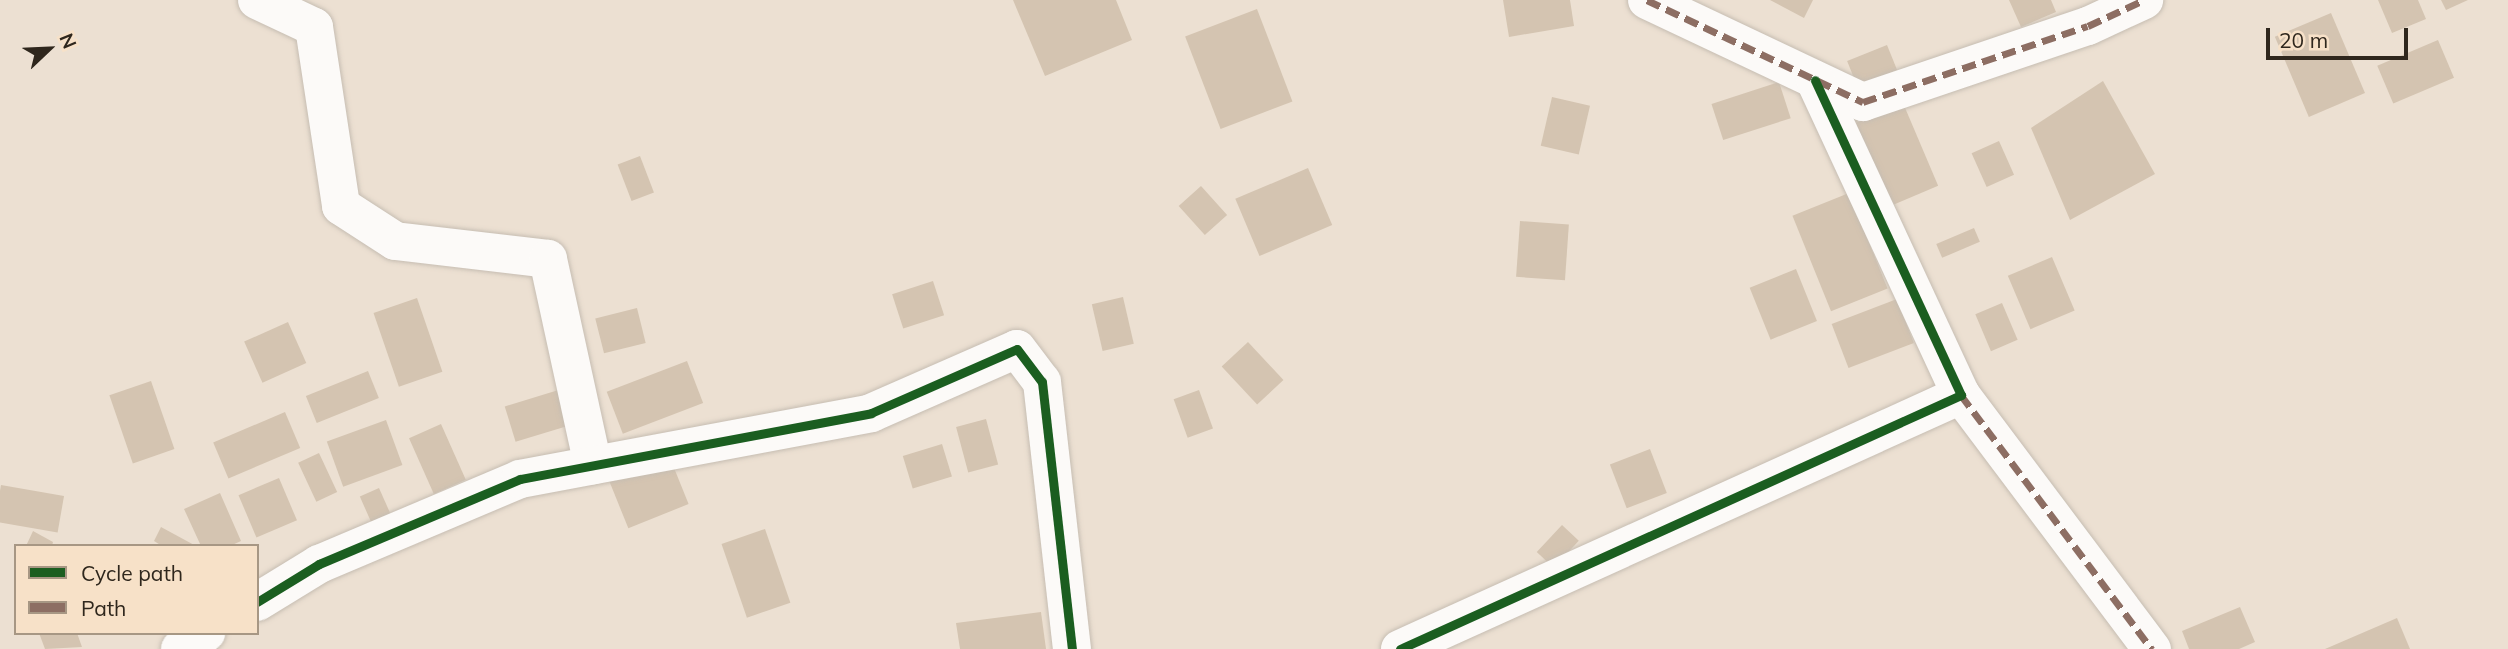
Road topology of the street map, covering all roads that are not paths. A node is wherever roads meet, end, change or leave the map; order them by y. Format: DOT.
graph roads {
  1 [pos="257,0"];
  2 [pos="1647,0"];
  3 [pos="2144,0"];
  4 [pos="1815,80"];
  5 [pos="1961,395"];
  6 [pos="593,465"];
  7 [pos="259,601"];
  8 [pos="202,635"];
  9 [pos="180,649"];
  10 [pos="1072,649"];
  11 [pos="1400,649"];
  12 [pos="2152,649"];
  1 -- 6 [label="street"];
  2 -- 4 [label="street"];
  3 -- 4 [label="street"];
  4 -- 5 [label="street"];
  5 -- 11 [label="street"];
  5 -- 12 [label="street"];
  6 -- 7 [label="street"];
  6 -- 10 [label="street"];
  8 -- 9 [label="street"];
}
